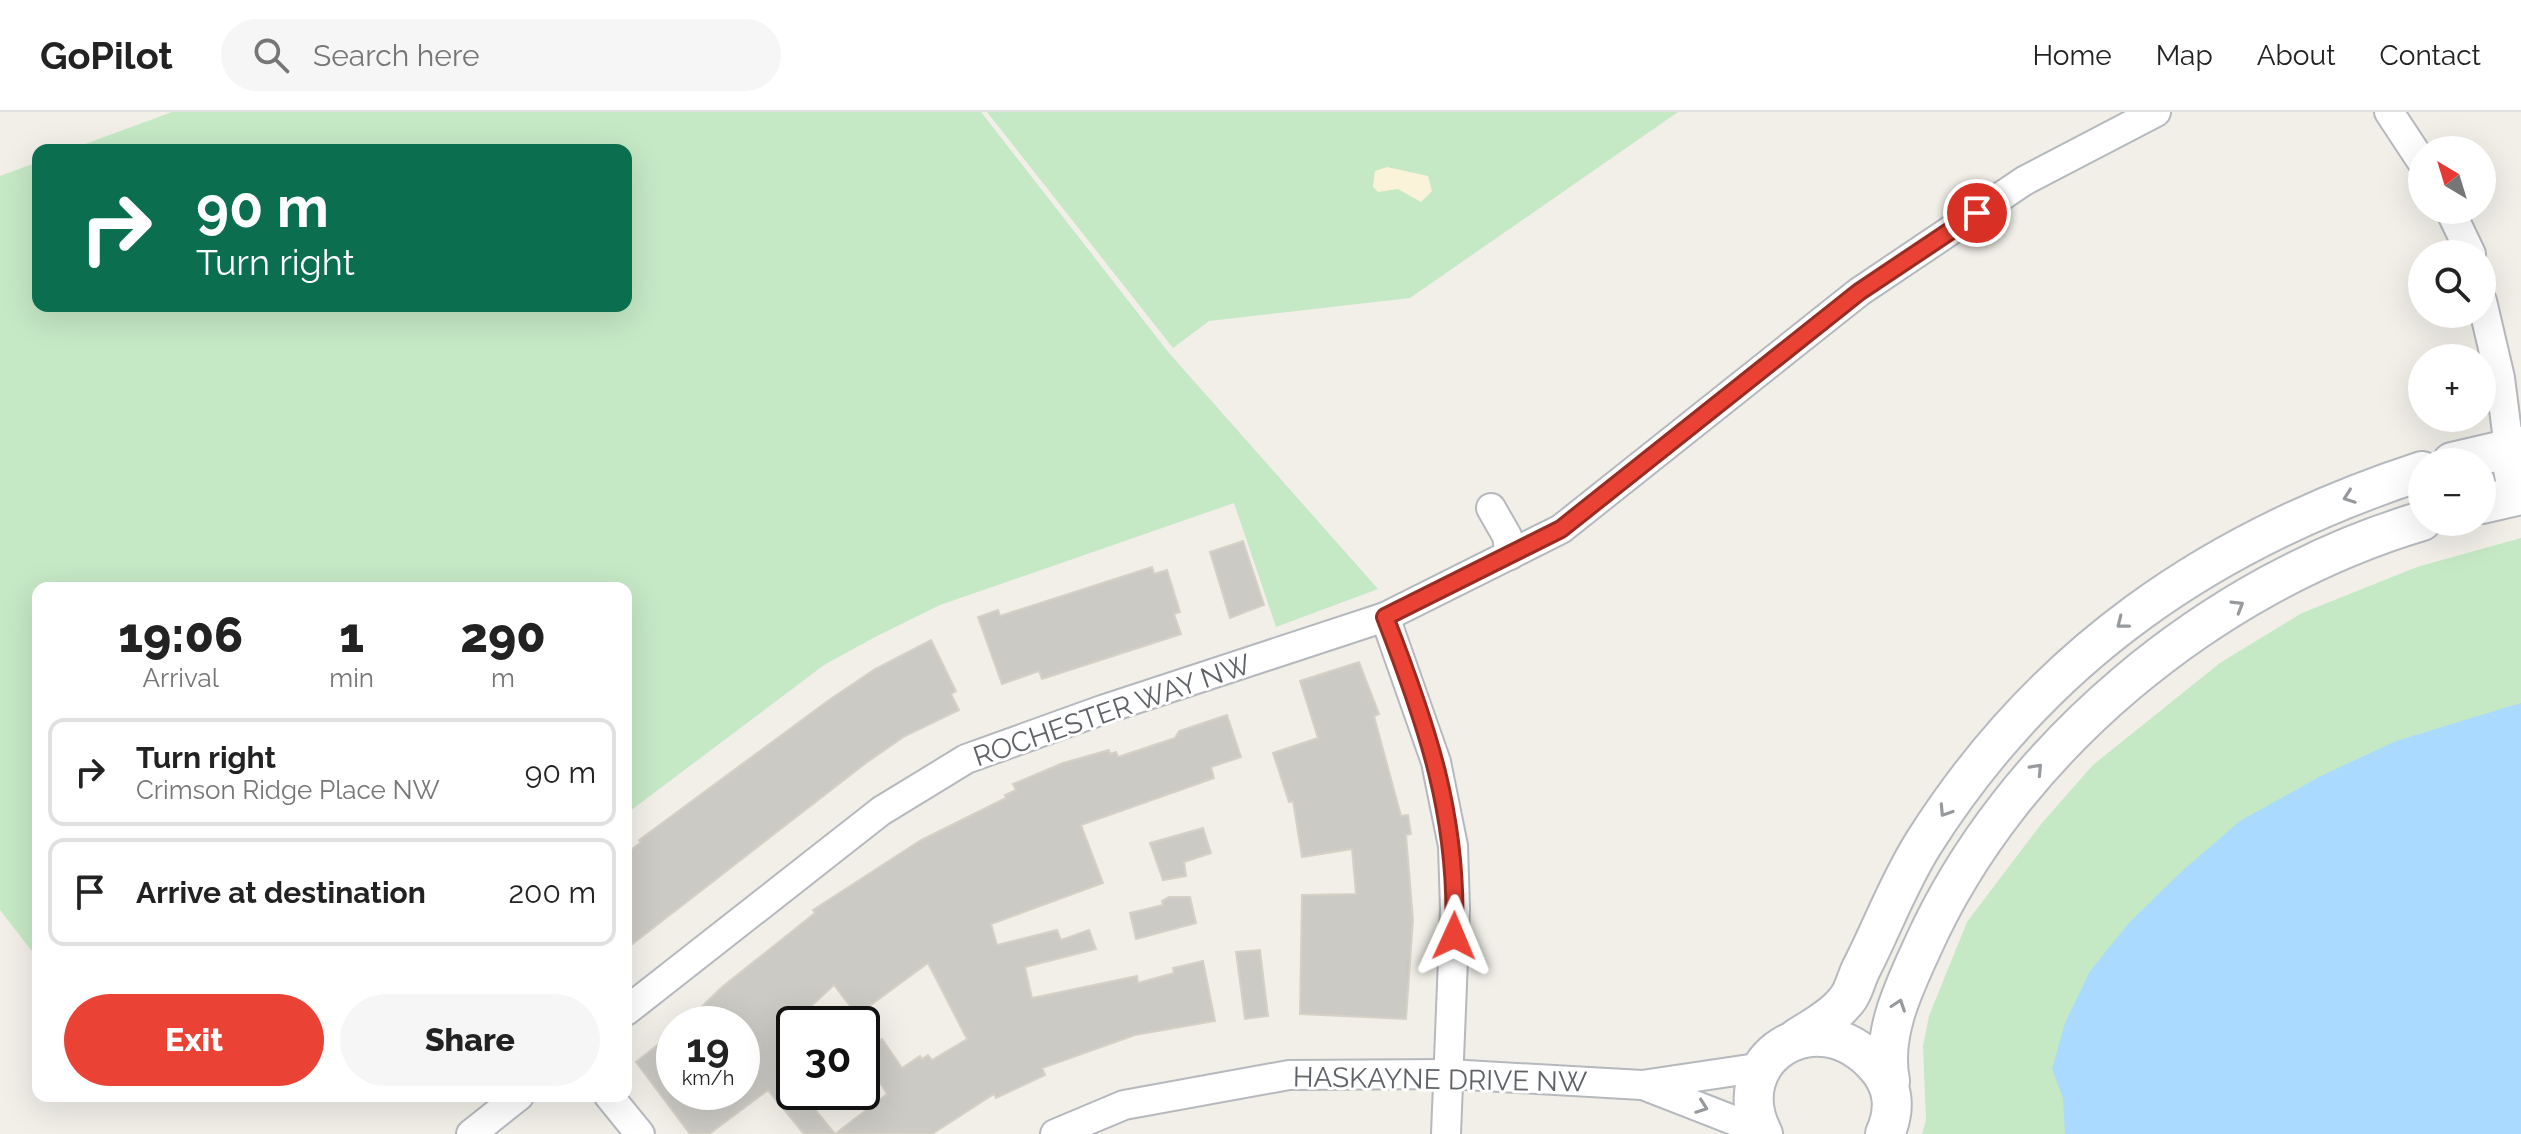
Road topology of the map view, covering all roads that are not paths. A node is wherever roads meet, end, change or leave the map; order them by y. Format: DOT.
graph roads {
  1 [pos="2156,112"];
  2 [pos="2389,112"];
  3 [pos="2408,141"];
  4 [pos="2488,328"];
  5 [pos="2515,447"];
  6 [pos="2408,476"];
  7 [pos="2507,498"];
  8 [pos="1491,508"];
  9 [pos="2408,526"];
  10 [pos="1510,555"];
  11 [pos="1385,617"];
  12 [pos="632,1006"];
  13 [pos="1797,1038"];
  14 [pos="1763,1067"];
  15 [pos="1448,1074"];
  16 [pos="1890,1081"];
  17 [pos="1642,1085"];
  18 [pos="511,1102"];
  19 [pos="614,1102"];
  20 [pos="1762,1133"];
  21 [pos="471,1134"];
  22 [pos="640,1134"];
  23 [pos="1055,1134"];
  24 [pos="1446,1134"];
  25 [pos="1885,1134"];
  1 -- 10 [label="street, ROCHESTER WAY NW"];
  2 -- 3 [label="street"];
  4 -- 5 [label="street"];
  5 -- 7 [label="street"];
  6 -- 13 [label="street, one-way"];
  8 -- 10 [label="street"];
  16 -- 9 [label="street, one-way"];
  10 -- 11 [label="street, ROCHESTER WAY NW"];
  11 -- 12 [label="street, ROCHESTER WAY NW"];
  11 -- 15 [label="street"];
  13 -- 14 [label="street"];
  13 -- 16 [label="street"];
  14 -- 17 [label="street, HASKAYNE DRIVE NW"];
  14 -- 20 [label="street"];
  15 -- 17 [label="street, HASKAYNE DRIVE NW"];
  15 -- 23 [label="street, HASKAYNE DRIVE NW"];
  15 -- 24 [label="street"];
  16 -- 25 [label="street"];
  17 -- 20 [label="street, HASKAYNE DRIVE NW, one-way"];
  18 -- 21 [label="street"];
  19 -- 22 [label="street"];
}
